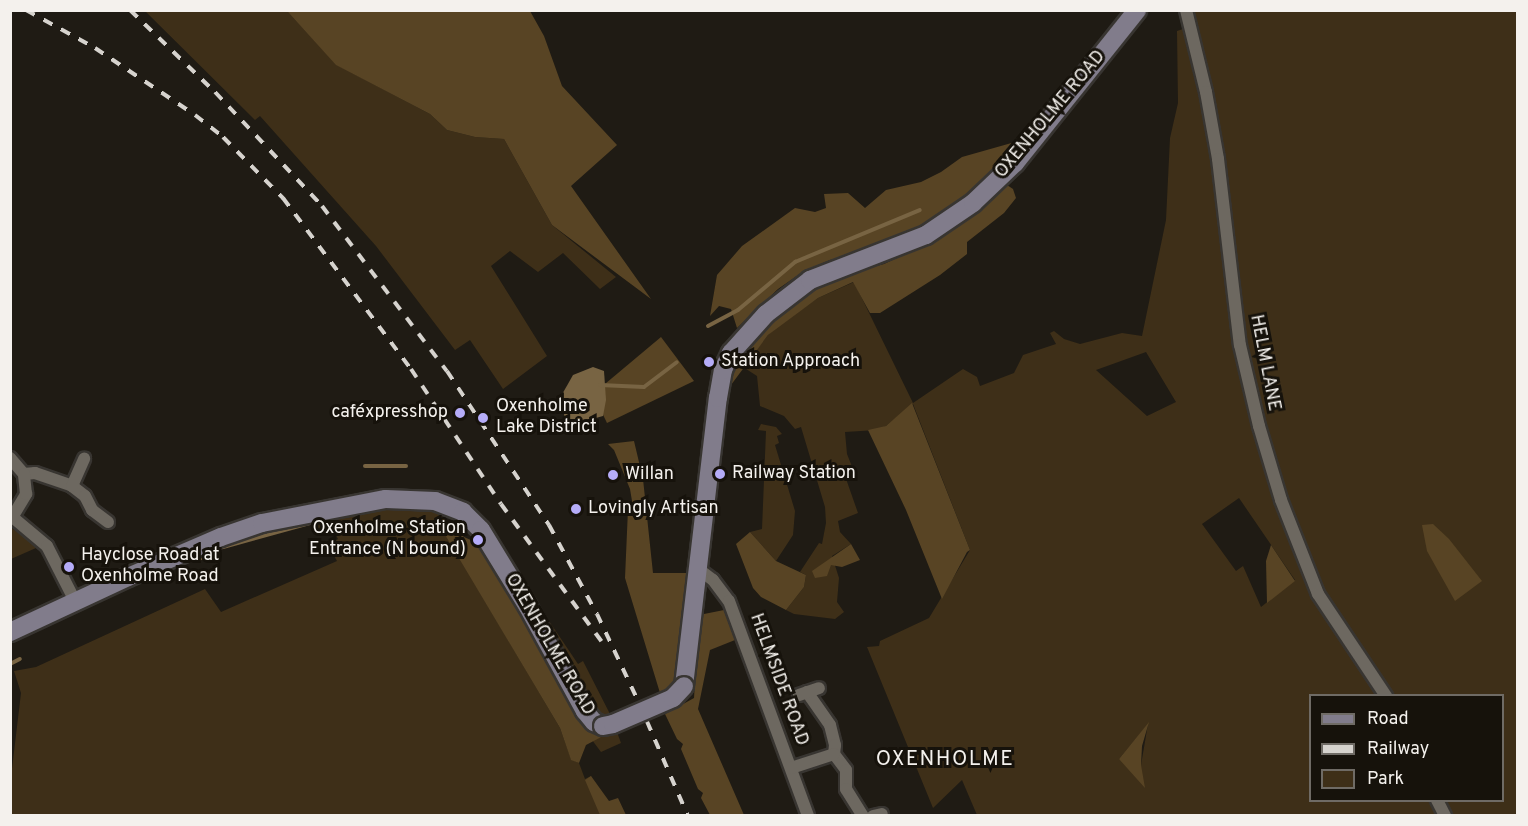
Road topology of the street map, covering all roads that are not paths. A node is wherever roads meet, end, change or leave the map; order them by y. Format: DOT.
graph roads {
  1 [pos="1137,10"];
  2 [pos="1186,10"];
  3 [pos="10,458"];
  4 [pos="84,459"];
  5 [pos="24,474"];
  6 [pos="72,486"];
  7 [pos="12,515"];
  8 [pos="108,522"];
  9 [pos="697,568"];
  10 [pos="75,601"];
  11 [pos="10,632"];
  12 [pos="809,691"];
  13 [pos="1385,694"];
  14 [pos="834,754"];
  15 [pos="791,768"];
  16 [pos="1438,802"];
  17 [pos="808,816"];
  18 [pos="863,816"];
  19 [pos="1445,816"];
  1 -- 9 [label="main road, OXENHOLME ROAD"];
  2 -- 13 [label="street, HELM LANE"];
  3 -- 5 [label="street"];
  4 -- 6 [label="street"];
  5 -- 6 [label="street"];
  5 -- 7 [label="street"];
  6 -- 8 [label="street"];
  7 -- 10 [label="street"];
  9 -- 10 [label="main road, OXENHOLME ROAD, bridge"];
  9 -- 15 [label="street, HELMSIDE ROAD"];
  10 -- 11 [label="main road, OXENHOLME ROAD"];
  12 -- 14 [label="street"];
  14 -- 15 [label="street"];
  14 -- 18 [label="street"];
  15 -- 17 [label="street, HELMSIDE ROAD"];
  16 -- 19 [label="street"];
}
